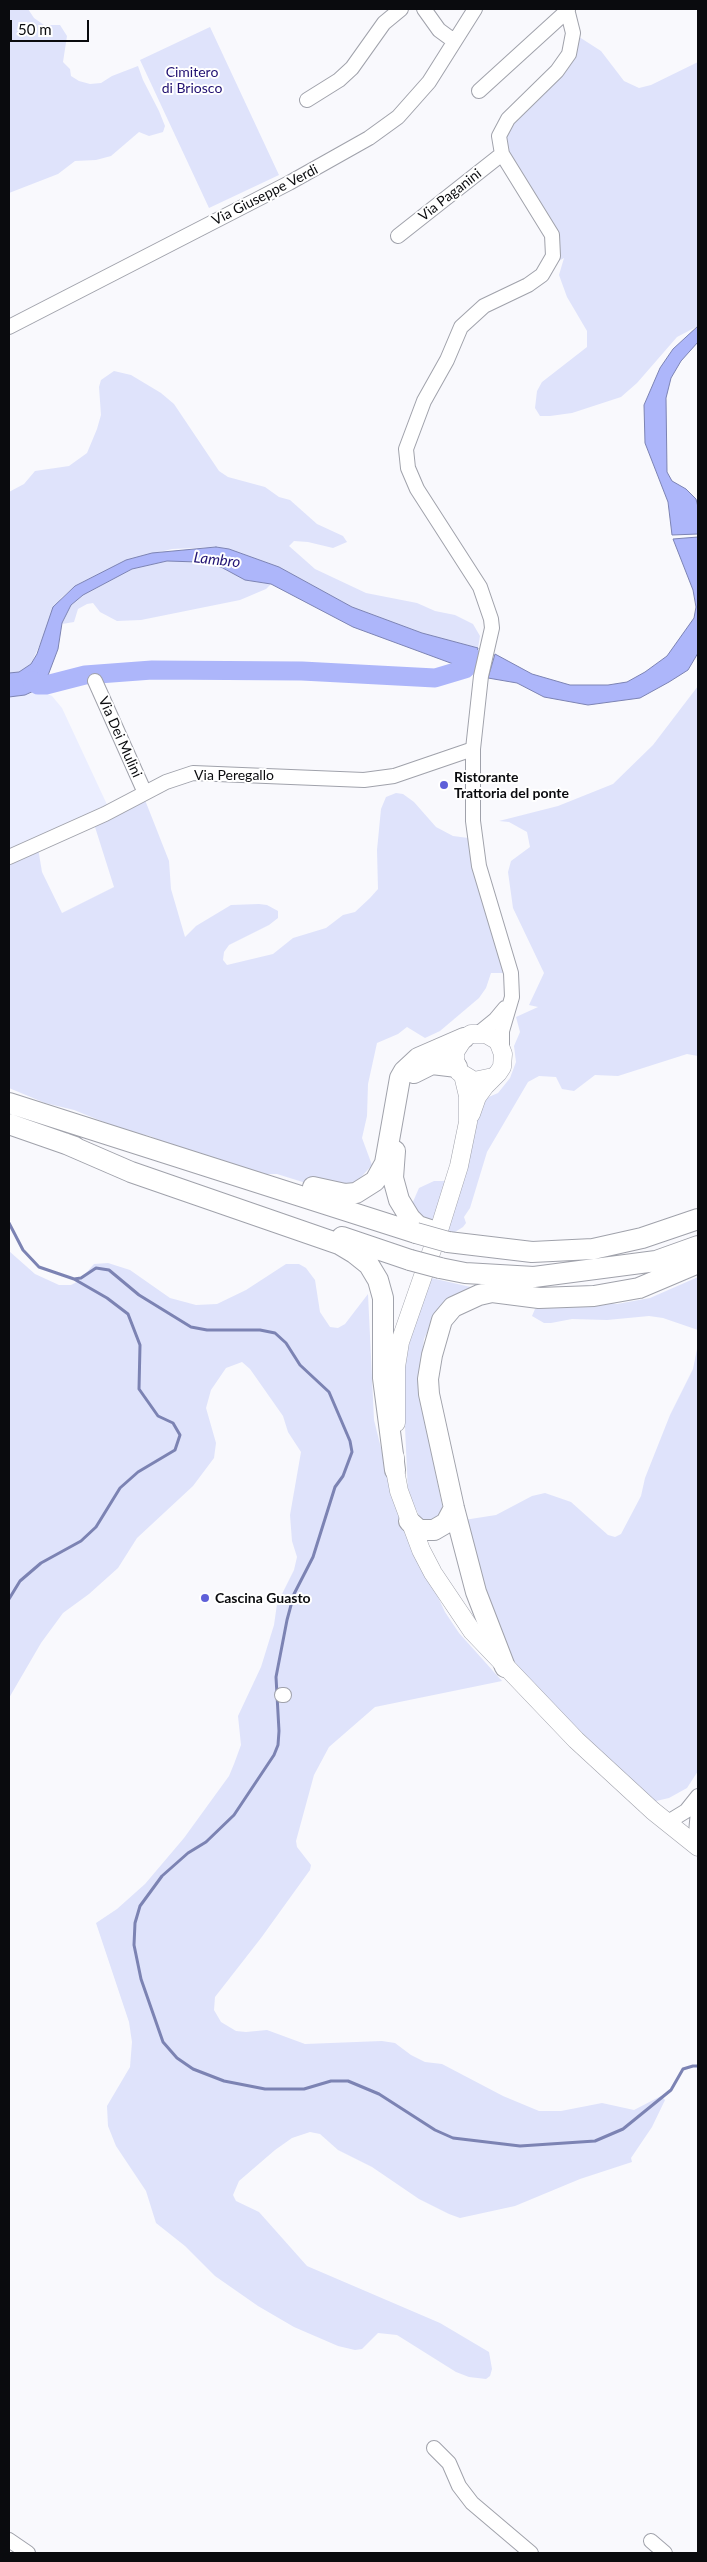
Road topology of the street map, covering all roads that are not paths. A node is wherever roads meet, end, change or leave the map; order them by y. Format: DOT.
graph roads {
  1 [pos="401,9"];
  2 [pos="424,9"];
  3 [pos="475,9"];
  4 [pos="568,9"];
  5 [pos="454,41"];
  6 [pos="480,92"];
  7 [pos="307,100"];
  8 [pos="502,154"];
  9 [pos="398,236"];
  10 [pos="9,327"];
  11 [pos="95,680"];
  12 [pos="473,749"];
  13 [pos="144,793"];
  14 [pos="9,857"];
  15 [pos="512,997"];
  16 [pos="471,1035"];
  17 [pos="502,1048"];
  18 [pos="460,1071"];
  19 [pos="493,1077"];
  20 [pos="9,1103"];
  21 [pos="468,1122"];
  22 [pos="9,1124"];
  23 [pos="64,1143"];
  24 [pos="148,1148"];
  25 [pos="698,1210"];
  26 [pos="698,1219"];
  27 [pos="423,1232"];
  28 [pos="450,1238"];
  29 [pos="698,1246"];
  30 [pos="698,1263"];
  31 [pos="395,1470"];
  32 [pos="454,1508"];
  33 [pos="409,1521"];
  34 [pos="505,1668"];
  35 [pos="698,1796"];
  36 [pos="698,1810"];
  37 [pos="668,1822"];
  38 [pos="696,1846"];
  39 [pos="434,2448"];
  40 [pos="9,2540"];
  41 [pos="651,2541"];
  42 [pos="28,2553"];
  43 [pos="531,2553"];
  44 [pos="665,2553"];
  1 -- 7 [label="street"];
  2 -- 5 [label="street"];
  3 -- 5 [label="street, Via Giuseppe Verdi"];
  4 -- 6 [label="street"];
  4 -- 8 [label="street"];
  5 -- 10 [label="street, Via Giuseppe Verdi"];
  8 -- 9 [label="street, Via Paganini"];
  8 -- 12 [label="street"];
  11 -- 13 [label="street, Via Dei Mulini"];
  12 -- 13 [label="street, Via Peregallo"];
  12 -- 15 [label="street"];
  13 -- 14 [label="street, Via Peregallo"];
  15 -- 16 [label="street"];
  15 -- 17 [label="street"];
  16 -- 17 [label="main road"];
  16 -- 18 [label="main road"];
  16 -- 24 [label="highway"];
  17 -- 19 [label="main road"];
  18 -- 19 [label="main road"];
  18 -- 21 [label="main road"];
  18 -- 27 [label="highway"];
  19 -- 21 [label="main road"];
  20 -- 24 [label="highway"];
  21 -- 31 [label="main road"];
  22 -- 23 [label="highway"];
  23 -- 29 [label="highway, bridge"];
  23 -- 31 [label="highway"];
  24 -- 27 [label="highway"];
  25 -- 28 [label="highway"];
  26 -- 28 [label="highway"];
  27 -- 28 [label="highway, bridge"];
  30 -- 32 [label="highway"];
  31 -- 33 [label="main road"];
  32 -- 33 [label="highway"];
  32 -- 34 [label="highway"];
  33 -- 34 [label="main road"];
  34 -- 37 [label="main road"];
  35 -- 37 [label="street"];
  36 -- 38 [label="street"];
  37 -- 38 [label="main road"];
  39 -- 43 [label="street"];
  40 -- 42 [label="street"];
  41 -- 44 [label="street"];
}
